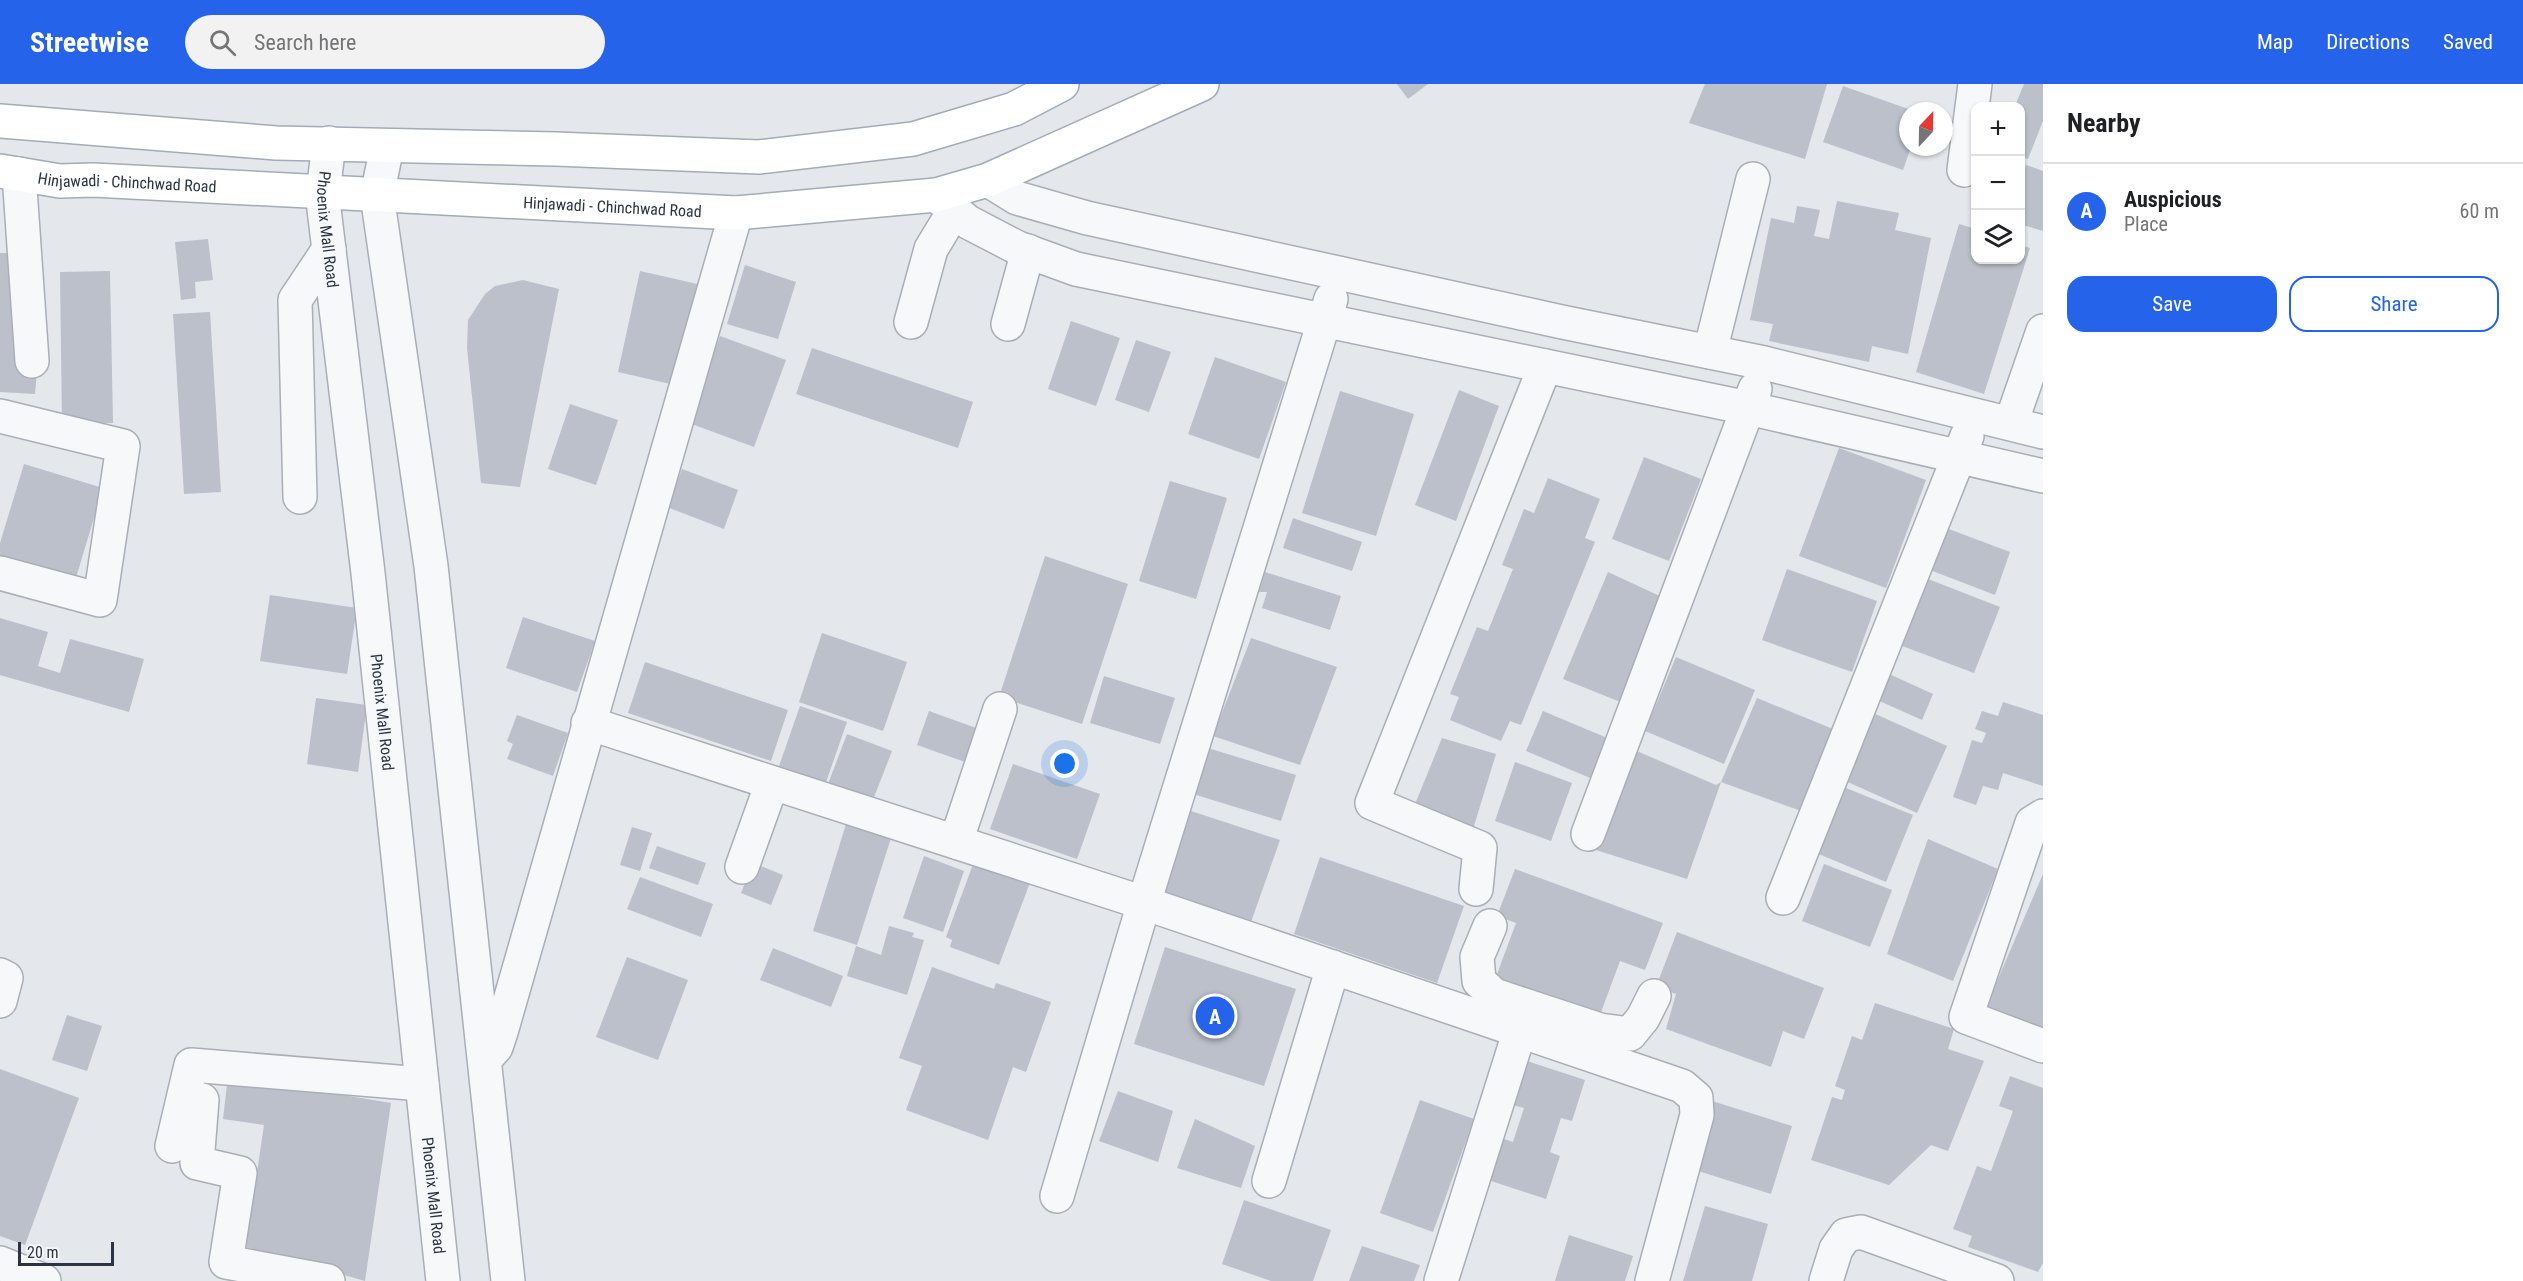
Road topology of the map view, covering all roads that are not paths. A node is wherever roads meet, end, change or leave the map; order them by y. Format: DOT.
graph roads {
  1 [pos="1062,84"];
  2 [pos="1202,84"];
  3 [pos="1975,84"];
  4 [pos="0,121"];
  5 [pos="329,143"];
  6 [pos="387,147"];
  7 [pos="1964,170"];
  8 [pos="10,173"];
  9 [pos="1753,179"];
  10 [pos="988,180"];
  11 [pos="323,193"];
  12 [pos="377,195"];
  13 [pos="945,203"];
  14 [pos="736,213"];
  15 [pos="329,249"];
  16 [pos="1028,251"];
  17 [pos="1339,274"];
  18 [pos="1324,319"];
  19 [pos="911,322"];
  20 [pos="1008,324"];
  21 [pos="2043,331"];
  22 [pos="1710,352"];
  23 [pos="32,361"];
  24 [pos="1764,363"];
  25 [pos="1545,366"];
  26 [pos="1748,408"];
  27 [pos="1976,415"];
  28 [pos="0,416"];
  29 [pos="2011,423"];
  30 [pos="2043,432"];
  31 [pos="1959,456"];
  32 [pos="2043,476"];
  33 [pos="300,497"];
  34 [pos="0,573"];
  35 [pos="1000,709"];
  36 [pos="588,723"];
  37 [pos="772,783"];
  38 [pos="2043,816"];
  39 [pos="1588,834"];
  40 [pos="956,842"];
  41 [pos="742,867"];
  42 [pos="1476,889"];
  43 [pos="1783,898"];
  44 [pos="1144,903"];
  45 [pos="1490,926"];
  46 [pos="1333,967"];
  47 [pos="1654,996"];
  48 [pos="1527,1024"];
  49 [pos="2043,1046"];
  50 [pos="484,1059"];
  51 [pos="422,1084"];
  52 [pos="202,1100"];
  53 [pos="172,1146"];
  54 [pos="1269,1181"];
  55 [pos="1058,1196"];
  56 [pos="7,1271"];
  57 [pos="44,1281"];
  58 [pos="328,1281"];
  59 [pos="443,1281"];
  60 [pos="508,1281"];
  61 [pos="1441,1281"];
  62 [pos="1652,1281"];
  63 [pos="1826,1281"];
  64 [pos="1997,1281"];
  1 -- 6 [label="main road"];
  2 -- 10 [label="main road, Hinjawadi - Chinchwad Road"];
  3 -- 7 [label="street"];
  4 -- 5 [label="main road"];
  5 -- 6 [label="main road"];
  5 -- 11 [label="street, Phoenix Mall Road"];
  6 -- 12 [label="street"];
  8 -- 11 [label="main road, Hinjawadi - Chinchwad Road"];
  8 -- 23 [label="street"];
  9 -- 22 [label="street"];
  10 -- 13 [label="main road, Hinjawadi - Chinchwad Road"];
  10 -- 17 [label="street"];
  11 -- 12 [label="main road, Hinjawadi - Chinchwad Road"];
  11 -- 15 [label="street, Phoenix Mall Road"];
  12 -- 14 [label="main road, Hinjawadi - Chinchwad Road"];
  12 -- 50 [label="street"];
  13 -- 14 [label="main road, Hinjawadi - Chinchwad Road"];
  13 -- 16 [label="street"];
  13 -- 19 [label="street"];
  14 -- 36 [label="street"];
  15 -- 33 [label="street"];
  15 -- 51 [label="street, Phoenix Mall Road"];
  16 -- 18 [label="street"];
  16 -- 20 [label="street"];
  17 -- 18 [label="street"];
  17 -- 22 [label="street"];
  18 -- 25 [label="street"];
  18 -- 44 [label="street"];
  21 -- 29 [label="street"];
  22 -- 24 [label="street"];
  24 -- 26 [label="street"];
  24 -- 27 [label="street"];
  25 -- 26 [label="street"];
  25 -- 42 [label="street"];
  26 -- 31 [label="street"];
  26 -- 39 [label="street"];
  27 -- 29 [label="street"];
  27 -- 31 [label="street"];
  28 -- 34 [label="street"];
  29 -- 30 [label="street"];
  31 -- 32 [label="street"];
  31 -- 43 [label="street"];
  35 -- 40 [label="street"];
  36 -- 37 [label="street"];
  36 -- 50 [label="street"];
  37 -- 40 [label="street"];
  37 -- 41 [label="street"];
  38 -- 49 [label="street"];
  40 -- 44 [label="street"];
  44 -- 46 [label="street"];
  44 -- 55 [label="street"];
  45 -- 48 [label="street"];
  46 -- 48 [label="street"];
  46 -- 54 [label="street"];
  47 -- 48 [label="street"];
  48 -- 61 [label="street"];
  48 -- 62 [label="street"];
  50 -- 60 [label="street"];
  51 -- 53 [label="street"];
  51 -- 59 [label="street, Phoenix Mall Road"];
  52 -- 58 [label="street"];
  56 -- 57 [label="street"];
  63 -- 64 [label="street"];
}
